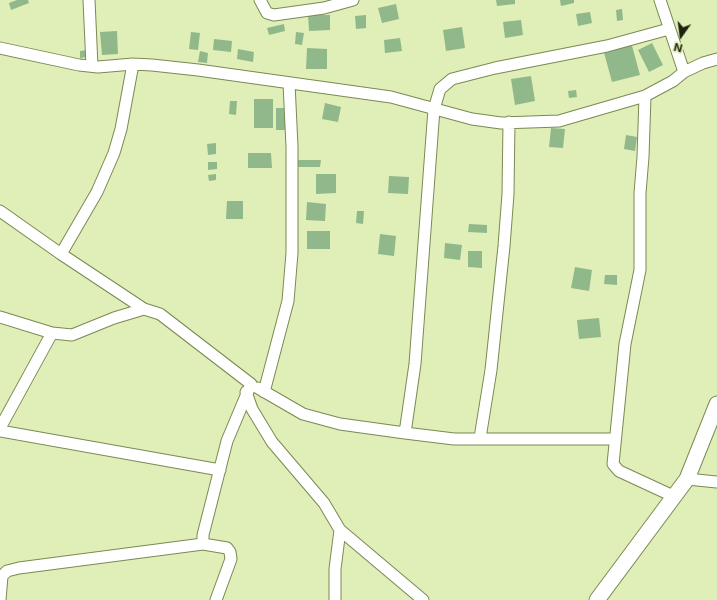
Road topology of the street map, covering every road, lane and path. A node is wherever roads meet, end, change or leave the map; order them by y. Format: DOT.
graph roads {
  1 [pos="89,0"];
  2 [pos="260,0"];
  3 [pos="353,0"];
  4 [pos="660,0"];
  5 [pos="669,29"];
  6 [pos="0,48"];
  7 [pos="717,59"];
  8 [pos="133,64"];
  9 [pos="92,66"];
  10 [pos="684,72"];
  11 [pos="289,83"];
  12 [pos="645,96"];
  13 [pos="434,109"];
  14 [pos="509,122"];
  15 [pos="0,211"];
  16 [pos="61,254"];
  17 [pos="144,309"];
  18 [pos="0,317"];
  19 [pos="52,333"];
  20 [pos="248,388"];
  21 [pos="264,392"];
  22 [pos="717,404"];
  23 [pos="0,428"];
  24 [pos="0,431"];
  25 [pos="405,433"];
  26 [pos="480,438"];
  27 [pos="615,439"];
  28 [pos="220,470"];
  29 [pos="688,479"];
  30 [pos="717,482"];
  31 [pos="673,496"];
  32 [pos="340,530"];
  33 [pos="203,544"];
  34 [pos="0,600"];
  35 [pos="216,600"];
  36 [pos="335,600"];
  37 [pos="423,600"];
  38 [pos="597,600"];
  1 -- 9 [label="street"];
  2 -- 3 [label="street"];
  4 -- 5 [label="street"];
  5 -- 10 [label="street"];
  5 -- 13 [label="street"];
  6 -- 9 [label="street"];
  7 -- 10 [label="street"];
  8 -- 9 [label="street"];
  8 -- 11 [label="street"];
  8 -- 16 [label="street"];
  10 -- 12 [label="street"];
  11 -- 13 [label="street"];
  11 -- 21 [label="street"];
  12 -- 14 [label="street"];
  12 -- 27 [label="street"];
  13 -- 14 [label="street"];
  13 -- 25 [label="street"];
  14 -- 26 [label="street"];
  15 -- 16 [label="street"];
  16 -- 17 [label="street"];
  17 -- 19 [label="street"];
  17 -- 20 [label="street"];
  18 -- 19 [label="street"];
  19 -- 23 [label="street"];
  20 -- 21 [label="street"];
  20 -- 28 [label="street"];
  20 -- 32 [label="street"];
  21 -- 25 [label="street"];
  22 -- 29 [label="street"];
  24 -- 28 [label="street"];
  25 -- 26 [label="street"];
  26 -- 27 [label="street"];
  27 -- 31 [label="street"];
  28 -- 33 [label="street"];
  29 -- 30 [label="street"];
  29 -- 31 [label="street"];
  31 -- 38 [label="street"];
  32 -- 36 [label="street"];
  32 -- 37 [label="street"];
  33 -- 34 [label="street"];
  33 -- 35 [label="street"];
}
